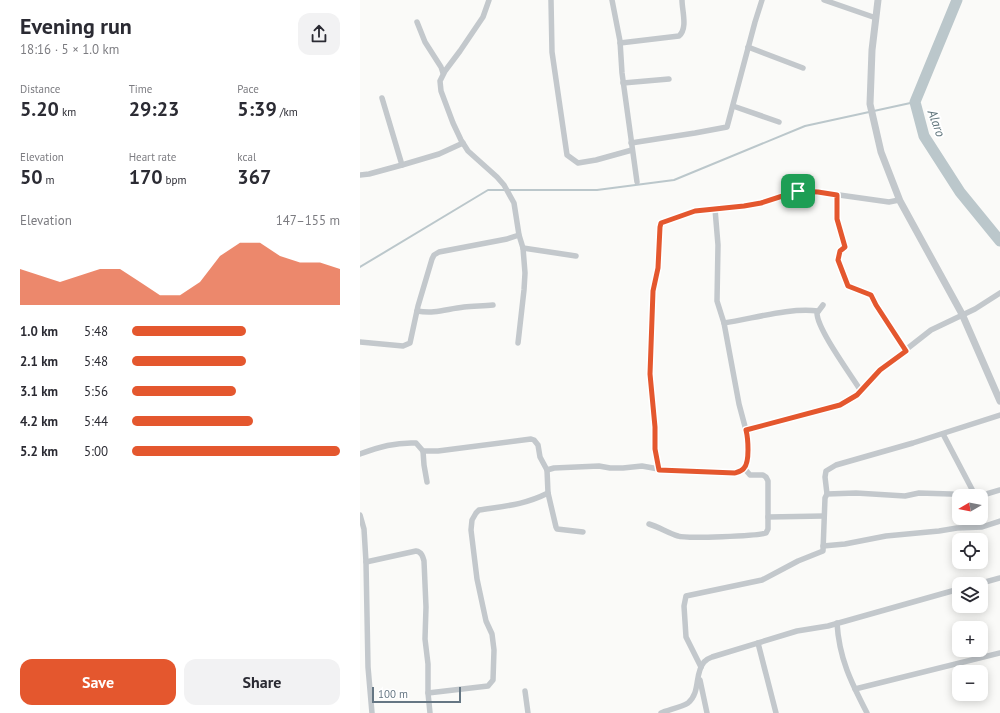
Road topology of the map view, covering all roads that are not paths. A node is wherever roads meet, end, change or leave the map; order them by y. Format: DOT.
graph roads {
  1 [pos="489,0"];
  2 [pos="551,0"];
  3 [pos="612,0"];
  4 [pos="682,0"];
  5 [pos="762,0"];
  6 [pos="824,0"];
  7 [pos="878,0"];
  8 [pos="876,18"];
  9 [pos="417,22"];
  10 [pos="620,43"];
  11 [pos="748,47"];
  12 [pos="803,68"];
  13 [pos="443,74"];
  14 [pos="669,78"];
  15 [pos="623,83"];
  16 [pos="382,98"];
  17 [pos="733,106"];
  18 [pos="779,122"];
  19 [pos="463,143"];
  20 [pos="631,144"];
  21 [pos="632,150"];
  22 [pos="402,165"];
  23 [pos="360,175"];
  24 [pos="636,182"];
  25 [pos="837,195"];
  26 [pos="899,200"];
  27 [pos="715,209"];
  28 [pos="519,235"];
  29 [pos="523,248"];
  30 [pos="576,256"];
  31 [pos="1000,293"];
  32 [pos="823,304"];
  33 [pos="493,305"];
  34 [pos="417,311"];
  35 [pos="818,311"];
  36 [pos="962,314"];
  37 [pos="724,323"];
  38 [pos="360,342"];
  39 [pos="518,343"];
  40 [pos="906,351"];
  41 [pos="861,391"];
  42 [pos="998,392"];
  43 [pos="1000,401"];
  44 [pos="1000,415"];
  45 [pos="746,430"];
  46 [pos="943,434"];
  47 [pos="423,451"];
  48 [pos="360,454"];
  49 [pos="744,468"];
  50 [pos="546,470"];
  51 [pos="659,470"];
  52 [pos="427,482"];
  53 [pos="972,489"];
  54 [pos="1000,490"];
  55 [pos="548,493"];
  56 [pos="988,493"];
  57 [pos="827,494"];
  58 [pos="952,494"];
  59 [pos="360,515"];
  60 [pos="824,516"];
  61 [pos="768,518"];
  62 [pos="1000,521"];
  63 [pos="649,524"];
  64 [pos="583,532"];
  65 [pos="823,546"];
  66 [pos="366,562"];
  67 [pos="1000,578"];
  68 [pos="988,581"];
  69 [pos="952,592"];
  70 [pos="837,623"];
  71 [pos="758,643"];
  72 [pos="1000,653"];
  73 [pos="701,667"];
  74 [pos="699,674"];
  75 [pos="855,689"];
  76 [pos="526,691"];
  77 [pos="428,693"];
  78 [pos="695,696"];
  79 [pos="704,698"];
  80 [pos="372,713"];
  81 [pos="430,713"];
  82 [pos="528,713"];
  83 [pos="661,713"];
  84 [pos="707,713"];
  85 [pos="776,713"];
  86 [pos="867,713"];
  1 -- 13 [label="street"];
  2 -- 21 [label="street"];
  3 -- 10 [label="street"];
  4 -- 10 [label="street"];
  5 -- 11 [label="street"];
  6 -- 8 [label="street"];
  7 -- 8 [label="street"];
  8 -- 26 [label="street"];
  9 -- 13 [label="street"];
  10 -- 15 [label="street"];
  11 -- 12 [label="street"];
  11 -- 17 [label="street"];
  13 -- 19 [label="street"];
  14 -- 15 [label="street"];
  15 -- 20 [label="street"];
  16 -- 22 [label="street"];
  17 -- 18 [label="street"];
  17 -- 20 [label="street"];
  19 -- 22 [label="street"];
  19 -- 28 [label="street"];
  20 -- 21 [label="street"];
  21 -- 24 [label="street"];
  22 -- 23 [label="street"];
  25 -- 26 [label="street"];
  25 -- 27 [label="street"];
  25 -- 40 [label="street"];
  26 -- 36 [label="street"];
  27 -- 37 [label="street"];
  27 -- 51 [label="street"];
  28 -- 29 [label="street"];
  28 -- 34 [label="street"];
  29 -- 30 [label="street"];
  29 -- 39 [label="street"];
  31 -- 36 [label="street"];
  32 -- 35 [label="street"];
  33 -- 34 [label="street"];
  34 -- 38 [label="street"];
  35 -- 37 [label="street"];
  35 -- 41 [label="street"];
  36 -- 40 [label="street"];
  36 -- 42 [label="street"];
  37 -- 45 [label="street"];
  40 -- 41 [label="street"];
  41 -- 45 [label="street"];
  42 -- 43 [label="street"];
  44 -- 46 [label="street"];
  45 -- 49 [label="street"];
  46 -- 53 [label="street"];
  46 -- 57 [label="street"];
  47 -- 48 [label="street"];
  47 -- 50 [label="street"];
  47 -- 52 [label="street"];
  49 -- 51 [label="street"];
  49 -- 61 [label="street"];
  50 -- 51 [label="street"];
  50 -- 55 [label="street"];
  54 -- 56 [label="street"];
  55 -- 64 [label="street"];
  55 -- 77 [label="street"];
  57 -- 58 [label="street"];
  57 -- 60 [label="street"];
  59 -- 66 [label="street"];
  60 -- 61 [label="street"];
  60 -- 65 [label="street"];
  61 -- 63 [label="street"];
  62 -- 65 [label="street"];
  65 -- 73 [label="street"];
  66 -- 77 [label="street"];
  66 -- 80 [label="street"];
  67 -- 68 [label="street"];
  69 -- 70 [label="street"];
  70 -- 71 [label="street"];
  70 -- 75 [label="street"];
  71 -- 73 [label="street"];
  71 -- 85 [label="street"];
  72 -- 75 [label="street"];
  73 -- 74 [label="street"];
  74 -- 78 [label="street"];
  74 -- 79 [label="street"];
  75 -- 86 [label="street"];
  76 -- 82 [label="street"];
  77 -- 81 [label="street"];
  78 -- 79 [label="street"];
  78 -- 83 [label="street"];
  79 -- 84 [label="street"];
}
